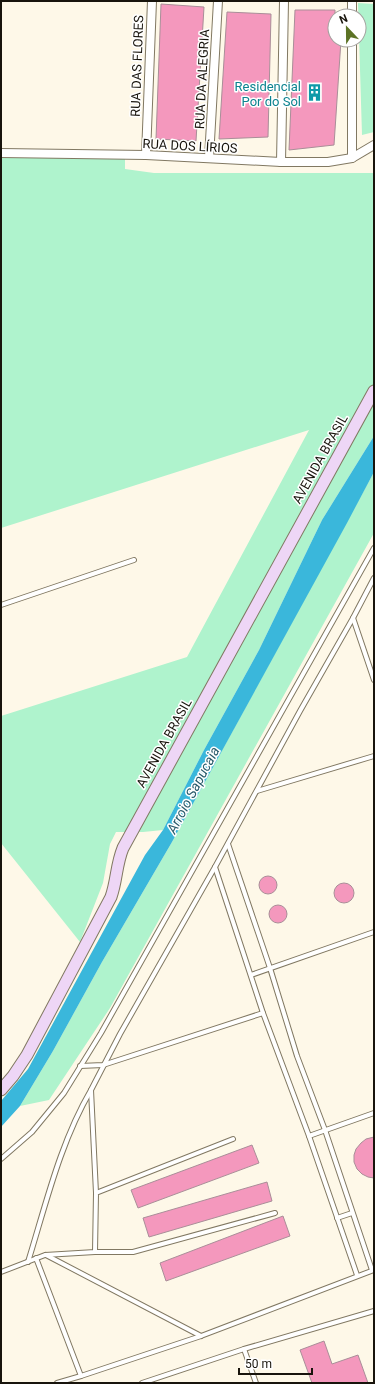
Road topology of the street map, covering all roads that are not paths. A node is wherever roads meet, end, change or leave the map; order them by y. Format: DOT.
graph roads {
  1 [pos="152,1"];
  2 [pos="218,1"];
  3 [pos="284,1"];
  4 [pos="352,48"];
  5 [pos="374,145"];
  6 [pos="1,153"];
  7 [pos="146,155"];
  8 [pos="209,158"];
  9 [pos="352,158"];
  10 [pos="281,162"];
  11 [pos="374,391"];
  12 [pos="374,548"];
  13 [pos="134,560"];
  14 [pos="374,578"];
  15 [pos="1,605"];
  16 [pos="353,618"];
  17 [pos="374,680"];
  18 [pos="374,756"];
  19 [pos="257,791"];
  20 [pos="228,844"];
  21 [pos="215,867"];
  22 [pos="374,932"];
  23 [pos="270,968"];
  24 [pos="251,975"];
  25 [pos="264,1013"];
  26 [pos="103,1065"];
  27 [pos="80,1066"];
  28 [pos="1,1090"];
  29 [pos="91,1090"];
  30 [pos="374,1113"];
  31 [pos="325,1130"];
  32 [pos="309,1136"];
  33 [pos="233,1139"];
  34 [pos="1,1159"];
  35 [pos="96,1193"];
  36 [pos="275,1213"];
  37 [pos="352,1213"];
  38 [pos="337,1218"];
  39 [pos="94,1252"];
  40 [pos="45,1255"];
  41 [pos="36,1258"];
  42 [pos="28,1262"];
  43 [pos="373,1270"];
  44 [pos="1,1272"];
  45 [pos="357,1275"];
  46 [pos="374,1312"];
  47 [pos="201,1336"];
  48 [pos="244,1349"];
  49 [pos="81,1376"];
  50 [pos="57,1383"];
  51 [pos="142,1383"];
  52 [pos="256,1383"];
  1 -- 7 [label="street, RUA DAS FLORES"];
  2 -- 8 [label="street, RUA DA ALEGRIA"];
  3 -- 10 [label="street"];
  4 -- 9 [label="street"];
  5 -- 9 [label="street, RUA DOS LÍRIOS"];
  6 -- 7 [label="street, RUA DOS LÍRIOS"];
  7 -- 8 [label="street, RUA DOS LÍRIOS"];
  8 -- 10 [label="street, RUA DOS LÍRIOS"];
  9 -- 10 [label="street, RUA DOS LÍRIOS"];
  11 -- 28 [label="main road, AVENIDA BRASIL"];
  12 -- 27 [label="lane"];
  13 -- 15 [label="lane"];
  14 -- 16 [label="lane"];
  16 -- 17 [label="lane"];
  16 -- 19 [label="lane"];
  18 -- 19 [label="lane"];
  19 -- 20 [label="lane"];
  20 -- 21 [label="lane"];
  20 -- 23 [label="lane"];
  21 -- 24 [label="lane"];
  21 -- 26 [label="lane"];
  22 -- 23 [label="lane"];
  23 -- 24 [label="lane"];
  23 -- 31 [label="lane"];
  24 -- 25 [label="lane"];
  25 -- 26 [label="lane"];
  25 -- 32 [label="lane"];
  26 -- 27 [label="lane"];
  26 -- 29 [label="lane"];
  27 -- 34 [label="lane"];
  29 -- 35 [label="lane"];
  29 -- 42 [label="lane"];
  30 -- 31 [label="lane"];
  31 -- 32 [label="lane"];
  31 -- 37 [label="lane"];
  32 -- 38 [label="lane"];
  33 -- 35 [label="lane"];
  35 -- 39 [label="lane"];
  36 -- 39 [label="lane"];
  37 -- 38 [label="lane"];
  37 -- 43 [label="lane"];
  38 -- 45 [label="lane"];
  39 -- 40 [label="lane"];
  40 -- 41 [label="lane"];
  40 -- 47 [label="lane"];
  41 -- 42 [label="lane"];
  41 -- 49 [label="lane"];
  42 -- 44 [label="lane"];
  43 -- 45 [label="lane"];
  45 -- 47 [label="lane"];
  46 -- 48 [label="lane"];
  47 -- 49 [label="lane"];
  48 -- 51 [label="lane"];
  48 -- 52 [label="lane"];
  49 -- 50 [label="lane"];
}
